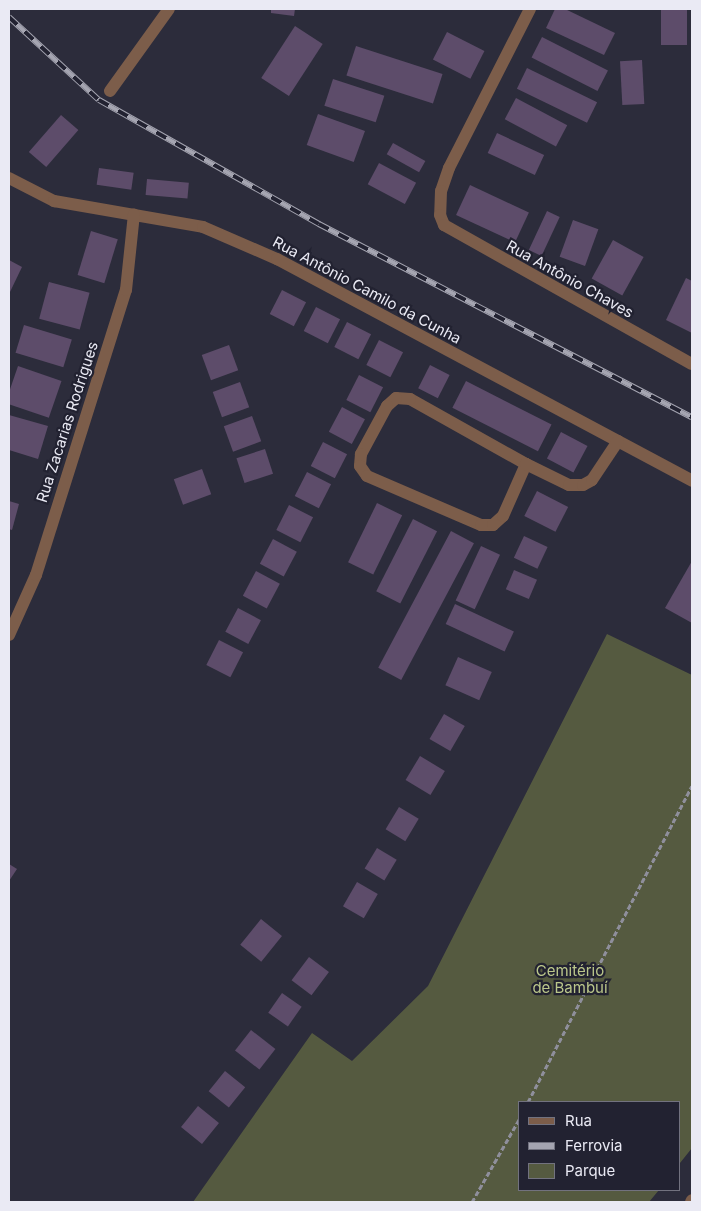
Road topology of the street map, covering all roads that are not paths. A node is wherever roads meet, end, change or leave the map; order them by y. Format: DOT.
graph roads {
  1 [pos="169,9"];
  2 [pos="530,9"];
  3 [pos="110,91"];
  4 [pos="9,178"];
  5 [pos="134,214"];
  6 [pos="692,364"];
  7 [pos="618,441"];
  8 [pos="526,464"];
  9 [pos="692,481"];
  10 [pos="9,635"];
  1 -- 3 [label="street"];
  2 -- 6 [label="street, Rua Antônio Chaves"];
  4 -- 5 [label="street, Rua Antônio Camilo da Cunha"];
  5 -- 7 [label="street, Rua Antônio Camilo da Cunha"];
  5 -- 10 [label="street, Rua Zacarias Rodrigues"];
  7 -- 8 [label="street"];
  7 -- 9 [label="street, Rua Antônio Camilo da Cunha"];
  8 -- 8 [label="street"];
}
